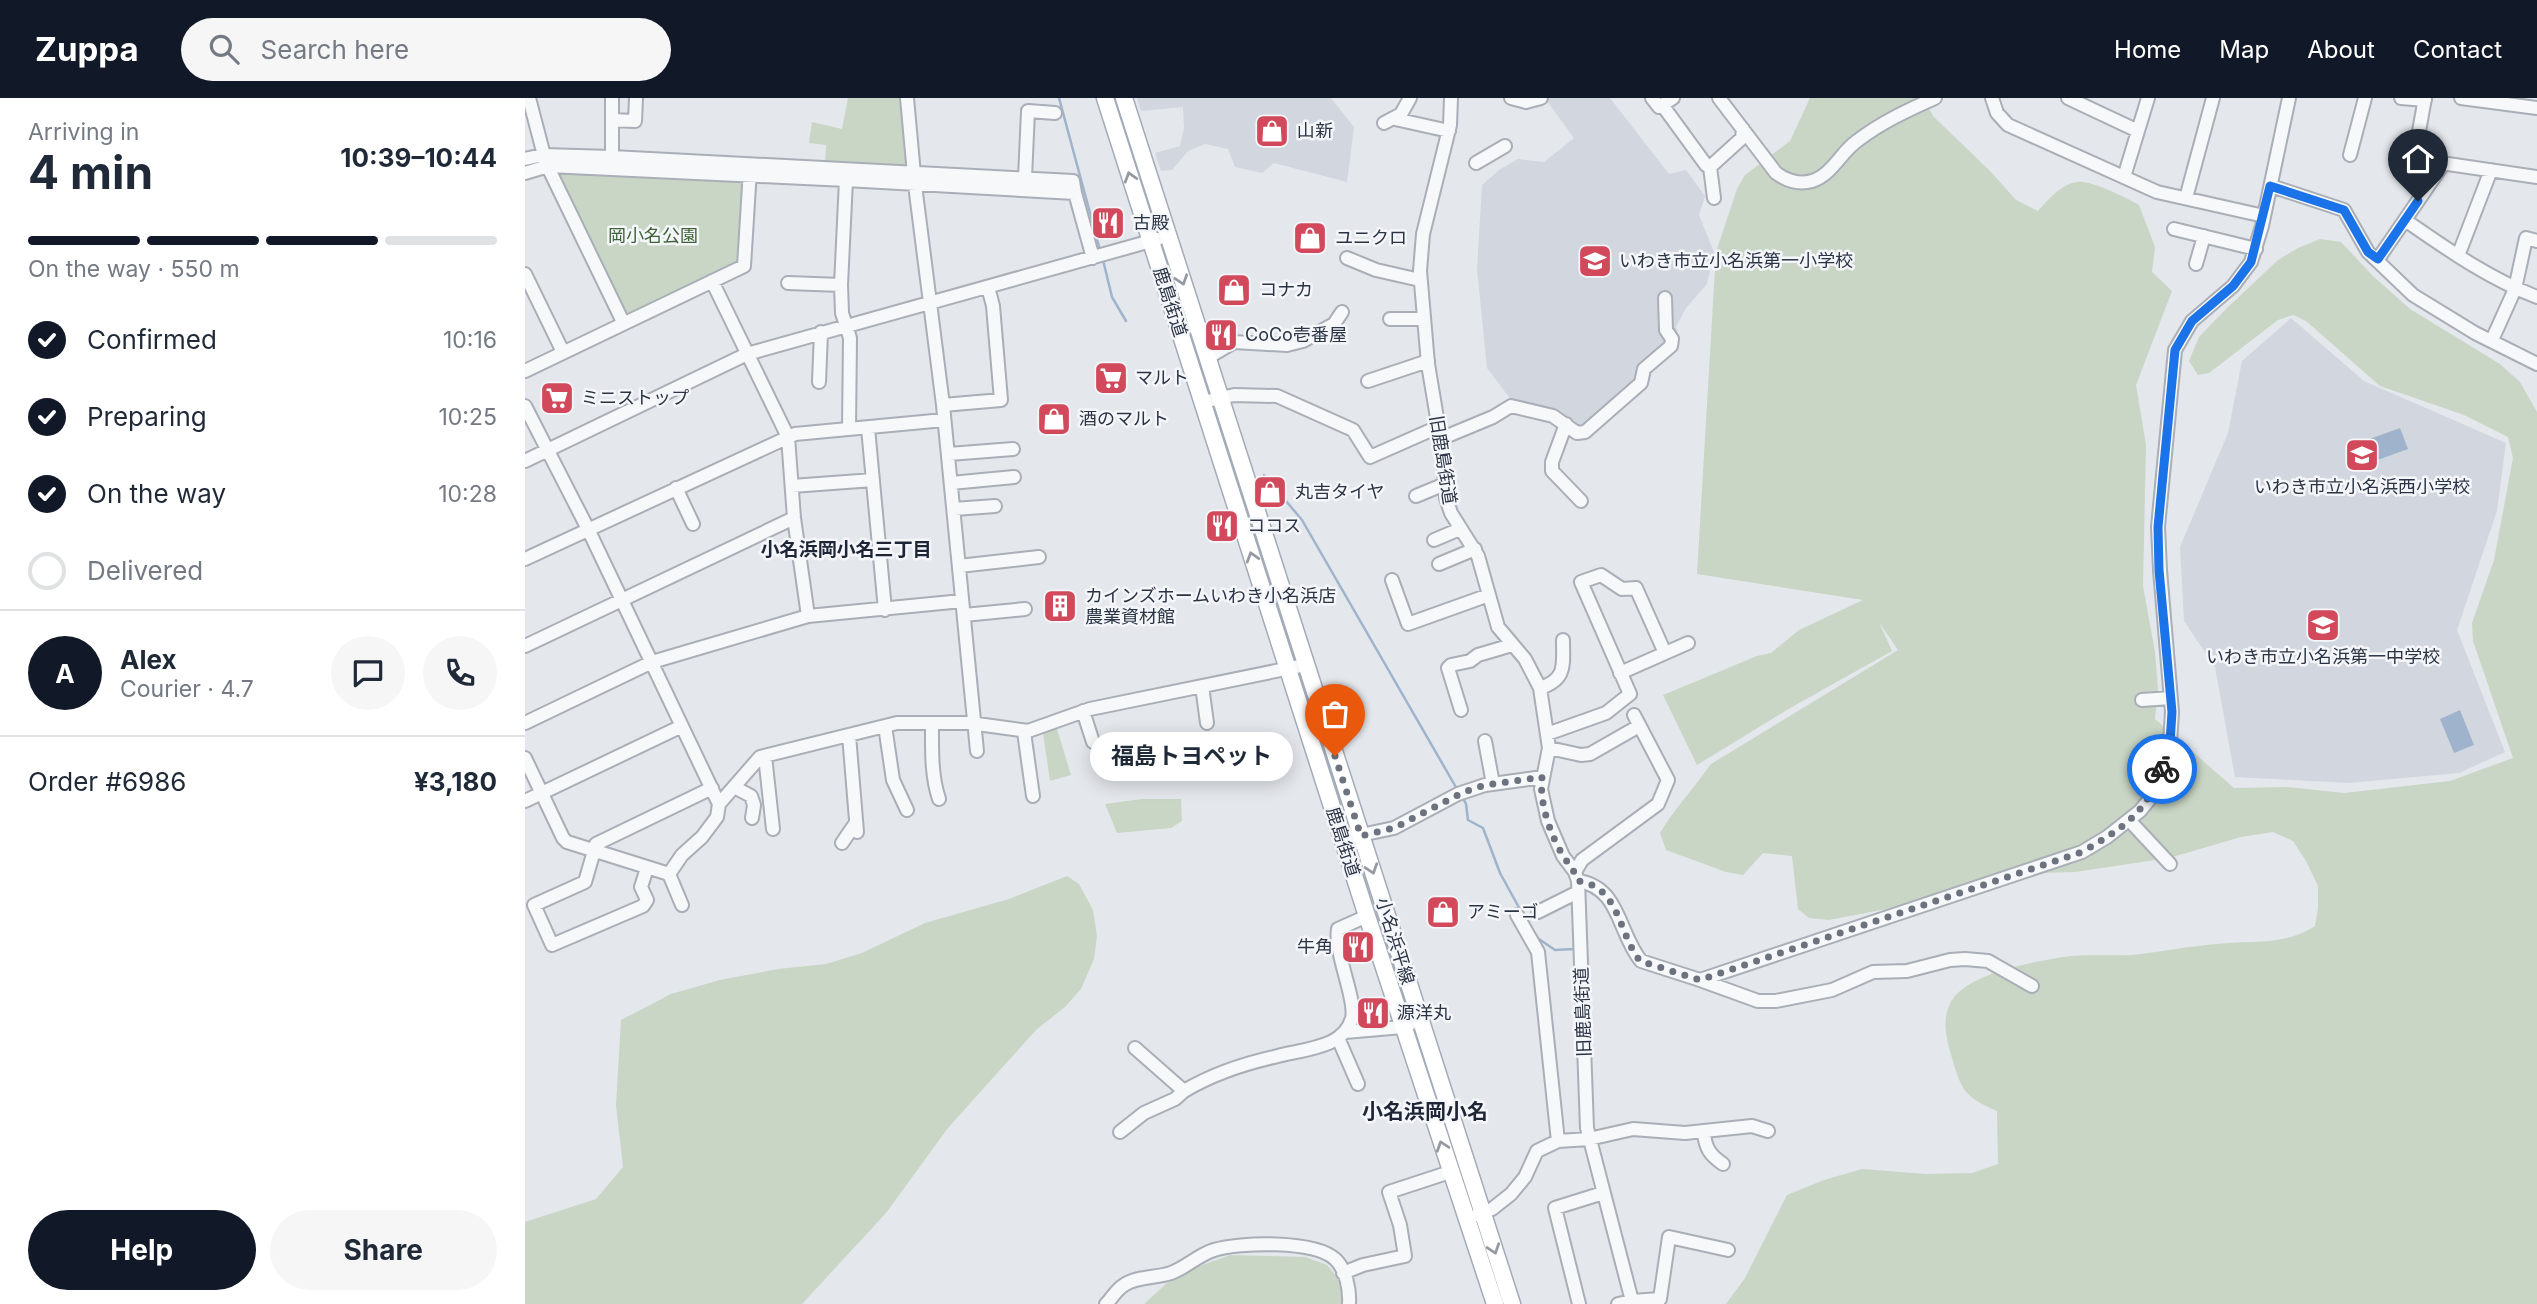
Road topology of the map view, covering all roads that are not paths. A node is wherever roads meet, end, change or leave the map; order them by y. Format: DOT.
graph roads {
  1 [pos="529,98"];
  2 [pos="612,98"];
  3 [pos="636,98"];
  4 [pos="907,98"];
  5 [pos="1105,98"];
  6 [pos="1124,98"];
  7 [pos="1410,98"];
  8 [pos="1451,98"];
  9 [pos="1511,98"];
  10 [pos="1541,98"];
  11 [pos="1719,98"];
  12 [pos="1934,98"];
  13 [pos="1992,98"];
  14 [pos="2068,98"];
  15 [pos="2148,98"];
  16 [pos="2213,98"];
  17 [pos="2289,98"];
  18 [pos="2365,98"];
  19 [pos="2401,98"];
  20 [pos="2461,98"];
  21 [pos="2425,99"];
  22 [pos="1663,101"];
  23 [pos="2511,101"];
  24 [pos="2537,108"];
  25 [pos="1055,113"];
  26 [pos="612,120"];
  27 [pos="1743,130"];
  28 [pos="1449,131"];
  29 [pos="2138,131"];
  30 [pos="1505,146"];
  31 [pos="2350,155"];
  32 [pos="612,157"];
  33 [pos="525,159"];
  34 [pos="545,160"];
  35 [pos="1476,163"];
  36 [pos="2444,163"];
  37 [pos="1710,167"];
  38 [pos="750,170"];
  39 [pos="2491,170"];
  40 [pos="525,173"];
  41 [pos="2124,177"];
  42 [pos="2537,177"];
  43 [pos="1025,178"];
  44 [pos="915,179"];
  45 [pos="846,180"];
  46 [pos="2270,186"];
  47 [pos="1074,189"];
  48 [pos="1714,198"];
  49 [pos="2186,198"];
  50 [pos="2264,216"];
  51 [pos="2405,220"];
  52 [pos="2174,229"];
  53 [pos="1168,236"];
  54 [pos="2204,236"];
  55 [pos="2537,241"];
  56 [pos="1150,242"];
  57 [pos="2256,249"];
  58 [pos="2458,256"];
  59 [pos="1099,257"];
  60 [pos="1347,258"];
  61 [pos="2378,259"];
  62 [pos="2196,264"];
  63 [pos="525,274"];
  64 [pos="1420,279"];
  65 [pos="712,281"];
  66 [pos="788,283"];
  67 [pos="841,285"];
  68 [pos="988,287"];
  69 [pos="2515,289"];
  70 [pos="2537,297"];
  71 [pos="1665,298"];
  72 [pos="930,303"];
  73 [pos="1342,312"];
  74 [pos="1390,319"];
  75 [pos="1424,319"];
  76 [pos="623,323"];
  77 [pos="846,326"];
  78 [pos="821,332"];
  79 [pos="2492,340"];
  80 [pos="563,352"];
  81 [pos="747,355"];
  82 [pos="1207,358"];
  83 [pos="1428,361"];
  84 [pos="2537,364"];
  85 [pos="525,371"];
  86 [pos="819,382"];
  87 [pos="1368,382"];
  88 [pos="1220,398"];
  89 [pos="1203,402"];
  90 [pos="943,404"];
  91 [pos="525,406"];
  92 [pos="944,419"];
  93 [pos="1566,424"];
  94 [pos="868,428"];
  95 [pos="849,429"];
  96 [pos="1439,433"];
  97 [pos="788,436"];
  98 [pos="1013,449"];
  99 [pos="548,450"];
  100 [pos="949,454"];
  101 [pos="525,461"];
  102 [pos="1014,477"];
  103 [pos="873,480"];
  104 [pos="951,483"];
  105 [pos="1445,484"];
  106 [pos="792,486"];
  107 [pos="676,488"];
  108 [pos="1416,496"];
  109 [pos="1581,501"];
  110 [pos="995,506"];
  111 [pos="954,509"];
  112 [pos="794,518"];
  113 [pos="693,524"];
  114 [pos="588,528"];
  115 [pos="1460,529"];
  116 [pos="1434,540"];
  117 [pos="1475,549"];
  118 [pos="1039,557"];
  119 [pos="525,559"];
  120 [pos="1439,564"];
  121 [pos="959,566"];
  122 [pos="1392,580"];
  123 [pos="1489,595"];
  124 [pos="620,599"];
  125 [pos="963,608"];
  126 [pos="1025,609"];
  127 [pos="885,610"];
  128 [pos="808,617"];
  129 [pos="1563,640"];
  130 [pos="1688,643"];
  131 [pos="1513,645"];
  132 [pos="525,646"];
  133 [pos="1665,653"];
  134 [pos="652,662"];
  135 [pos="1305,665"];
  136 [pos="1288,670"];
  137 [pos="1621,673"];
  138 [pos="1202,686"];
  139 [pos="1540,688"];
  140 [pos="2171,698"];
  141 [pos="2142,700"];
  142 [pos="1461,710"];
  143 [pos="1083,712"];
  144 [pos="525,723"];
  145 [pos="932,723"];
  146 [pos="1207,723"];
  147 [pos="975,724"];
  148 [pos="683,726"];
  149 [pos="885,726"];
  150 [pos="1024,732"];
  151 [pos="1547,734"];
  152 [pos="849,735"];
  153 [pos="1485,741"];
  154 [pos="1093,742"];
  155 [pos="1549,748"];
  156 [pos="977,751"];
  157 [pos="765,756"];
  158 [pos="525,758"];
  159 [pos="1542,777"];
  160 [pos="1493,784"];
  161 [pos="734,787"];
  162 [pos="712,788"];
  163 [pos="542,793"];
  164 [pos="1033,796"];
  165 [pos="939,799"];
  166 [pos="525,801"];
  167 [pos="719,804"];
  168 [pos="907,810"];
  169 [pos="752,818"];
  170 [pos="2129,820"];
  171 [pos="773,829"];
  172 [pos="1361,836"];
  173 [pos="1342,839"];
  174 [pos="842,843"];
  175 [pos="593,850"];
  176 [pos="2170,864"];
  177 [pos="647,868"];
  178 [pos="669,874"];
  179 [pos="1577,882"];
  180 [pos="682,905"];
  181 [pos="1538,912"];
  182 [pos="1517,915"];
  183 [pos="1367,916"];
  184 [pos="1700,980"];
  185 [pos="2032,986"];
  186 [pos="1420,1020"];
  187 [pos="1403,1027"];
  188 [pos="1342,1035"];
  189 [pos="1135,1048"];
  190 [pos="1358,1084"];
  191 [pos="1184,1091"];
  192 [pos="1769,1131"];
  193 [pos="1120,1132"];
  194 [pos="1704,1132"];
  195 [pos="1588,1139"];
  196 [pos="1558,1141"];
  197 [pos="1723,1164"];
  198 [pos="1450,1172"];
  199 [pos="1603,1193"];
  200 [pos="1474,1216"];
  201 [pos="1728,1250"];
  202 [pos="1343,1273"];
  203 [pos="1632,1301"];
  204 [pos="1106,1304"];
  205 [pos="1349,1304"];
  206 [pos="1495,1304"];
  207 [pos="1512,1304"];
  208 [pos="1579,1304"];
  209 [pos="1618,1304"];
  1 -- 34 [label="street"];
  2 -- 26 [label="street"];
  3 -- 26 [label="street"];
  4 -- 44 [label="street"];
  56 -- 5 [label="main road, 鹿島街道, one-way"];
  6 -- 53 [label="main road, 小名浜平線"];
  7 -- 28 [label="street"];
  8 -- 28 [label="street, 旧鹿島街道"];
  9 -- 10 [label="street"];
  11 -- 27 [label="street"];
  12 -- 27 [label="street"];
  13 -- 41 [label="street"];
  14 -- 29 [label="street"];
  15 -- 29 [label="street"];
  16 -- 49 [label="street"];
  17 -- 46 [label="street"];
  18 -- 31 [label="street"];
  19 -- 21 [label="street"];
  20 -- 23 [label="street"];
  21 -- 36 [label="street"];
  22 -- 37 [label="street"];
  23 -- 24 [label="street"];
  25 -- 43 [label="street"];
  26 -- 32 [label="street"];
  27 -- 37 [label="street"];
  28 -- 64 [label="street, 旧鹿島街道"];
  29 -- 41 [label="street"];
  30 -- 35 [label="street"];
  32 -- 34 [label="street"];
  32 -- 38 [label="street"];
  33 -- 34 [label="street"];
  34 -- 38 [label="street"];
  34 -- 40 [label="street"];
  34 -- 76 [label="street"];
  36 -- 39 [label="street"];
  36 -- 51 [label="street"];
  37 -- 48 [label="street"];
  38 -- 44 [label="street"];
  38 -- 45 [label="street"];
  38 -- 65 [label="street"];
  39 -- 42 [label="street"];
  39 -- 58 [label="street"];
  41 -- 49 [label="street"];
  43 -- 44 [label="street"];
  43 -- 47 [label="street"];
  44 -- 45 [label="street"];
  44 -- 47 [label="street"];
  44 -- 72 [label="street"];
  45 -- 67 [label="street"];
  46 -- 50 [label="street"];
  46 -- 61 [label="street"];
  47 -- 59 [label="street"];
  49 -- 50 [label="street"];
  50 -- 57 [label="street"];
  51 -- 58 [label="street"];
  51 -- 61 [label="street"];
  52 -- 54 [label="street"];
  53 -- 56 [label="street"];
  53 -- 82 [label="main road, 小名浜平線, one-way"];
  54 -- 57 [label="street"];
  54 -- 62 [label="street"];
  55 -- 69 [label="street"];
  56 -- 59 [label="street"];
  56 -- 89 [label="main road, 鹿島街道"];
  57 -- 140 [label="street"];
  58 -- 69 [label="street"];
  59 -- 68 [label="street"];
  60 -- 64 [label="street"];
  61 -- 79 [label="street"];
  63 -- 80 [label="street"];
  64 -- 75 [label="street, 旧鹿島街道"];
  65 -- 76 [label="street"];
  65 -- 81 [label="street"];
  66 -- 67 [label="street"];
  67 -- 77 [label="street"];
  68 -- 72 [label="street"];
  68 -- 90 [label="street"];
  69 -- 70 [label="street"];
  69 -- 79 [label="street"];
  71 -- 93 [label="street"];
  72 -- 77 [label="street"];
  72 -- 90 [label="street"];
  73 -- 82 [label="street"];
  74 -- 75 [label="street"];
  75 -- 83 [label="street, 旧鹿島街道"];
  76 -- 80 [label="street"];
  77 -- 78 [label="street"];
  77 -- 95 [label="street"];
  78 -- 81 [label="street"];
  78 -- 86 [label="street"];
  79 -- 84 [label="street"];
  80 -- 85 [label="street"];
  81 -- 97 [label="street"];
  81 -- 99 [label="street"];
  82 -- 88 [label="main road, 小名浜平線"];
  83 -- 87 [label="street"];
  83 -- 96 [label="street, 旧鹿島街道"];
  88 -- 89 [label="street"];
  88 -- 96 [label="street"];
  88 -- 135 [label="main road, 小名浜平線"];
  136 -- 89 [label="main road, 鹿島街道, one-way"];
  90 -- 92 [label="street"];
  91 -- 99 [label="street"];
  92 -- 94 [label="street"];
  92 -- 100 [label="street"];
  93 -- 96 [label="street"];
  93 -- 109 [label="street"];
  94 -- 95 [label="street"];
  94 -- 103 [label="street"];
  95 -- 97 [label="street"];
  96 -- 105 [label="street, 旧鹿島街道"];
  97 -- 106 [label="street"];
  97 -- 107 [label="street"];
  98 -- 100 [label="street"];
  99 -- 101 [label="street"];
  99 -- 114 [label="street"];
  100 -- 104 [label="street"];
  102 -- 104 [label="street"];
  103 -- 106 [label="street"];
  103 -- 127 [label="street"];
  104 -- 111 [label="street"];
  105 -- 108 [label="street"];
  105 -- 115 [label="street, 旧鹿島街道"];
  106 -- 112 [label="street"];
  107 -- 113 [label="street"];
  107 -- 114 [label="street"];
  110 -- 111 [label="street"];
  111 -- 121 [label="street"];
  112 -- 124 [label="street"];
  112 -- 128 [label="street"];
  114 -- 119 [label="street"];
  114 -- 124 [label="street"];
  115 -- 116 [label="street"];
  115 -- 117 [label="street, 旧鹿島街道"];
  117 -- 120 [label="street"];
  117 -- 123 [label="street, 旧鹿島街道"];
  118 -- 121 [label="street"];
  121 -- 125 [label="street"];
  122 -- 123 [label="street"];
  123 -- 131 [label="street, 旧鹿島街道"];
  124 -- 132 [label="street"];
  124 -- 134 [label="street"];
  125 -- 126 [label="street"];
  125 -- 127 [label="street"];
  125 -- 147 [label="street"];
  127 -- 128 [label="street"];
  128 -- 134 [label="street"];
  129 -- 139 [label="street"];
  130 -- 133 [label="street"];
  131 -- 139 [label="street, 旧鹿島街道"];
  131 -- 142 [label="street"];
  133 -- 137 [label="street"];
  133 -- 137 [label="street"];
  134 -- 144 [label="street"];
  134 -- 148 [label="street"];
  135 -- 136 [label="street"];
  135 -- 172 [label="main road, 小名浜平線"];
  136 -- 138 [label="street"];
  136 -- 173 [label="main road, 鹿島街道"];
  137 -- 151 [label="street"];
  138 -- 143 [label="street"];
  138 -- 146 [label="street"];
  139 -- 151 [label="street, 旧鹿島街道"];
  140 -- 141 [label="street"];
  140 -- 170 [label="street"];
  143 -- 150 [label="street"];
  143 -- 154 [label="street"];
  145 -- 147 [label="street"];
  145 -- 149 [label="street"];
  145 -- 165 [label="street"];
  147 -- 150 [label="street"];
  147 -- 156 [label="street"];
  148 -- 162 [label="street"];
  148 -- 163 [label="street"];
  149 -- 152 [label="street"];
  149 -- 168 [label="street"];
  150 -- 164 [label="street"];
  151 -- 155 [label="street, 旧鹿島街道"];
  152 -- 157 [label="street"];
  152 -- 174 [label="street"];
  153 -- 160 [label="street"];
  155 -- 159 [label="street, 旧鹿島街道"];
  155 -- 179 [label="street"];
  157 -- 161 [label="street"];
  157 -- 171 [label="street"];
  158 -- 163 [label="street"];
  159 -- 160 [label="street"];
  159 -- 179 [label="street, 旧鹿島街道"];
  160 -- 172 [label="street"];
  161 -- 167 [label="street"];
  161 -- 169 [label="street"];
  162 -- 167 [label="street"];
  162 -- 175 [label="street"];
  163 -- 166 [label="street"];
  163 -- 175 [label="street"];
  167 -- 178 [label="street"];
  170 -- 176 [label="street"];
  170 -- 184 [label="street"];
  172 -- 173 [label="street"];
  172 -- 186 [label="main road, 小名浜平線, one-way"];
  173 -- 183 [label="main road, 鹿島街道"];
  175 -- 177 [label="street"];
  175 -- 177 [label="street"];
  177 -- 178 [label="street"];
  178 -- 180 [label="street"];
  179 -- 181 [label="street"];
  179 -- 184 [label="street"];
  179 -- 195 [label="street, 旧鹿島街道"];
  182 -- 196 [label="street"];
  183 -- 187 [label="main road, 鹿島街道"];
  183 -- 188 [label="street"];
  184 -- 185 [label="street"];
  186 -- 187 [label="street"];
  186 -- 200 [label="main road, 小名浜平線"];
  187 -- 188 [label="street"];
  198 -- 187 [label="main road, 鹿島街道, one-way"];
  188 -- 190 [label="street"];
  188 -- 191 [label="street"];
  189 -- 191 [label="street"];
  191 -- 193 [label="street"];
  192 -- 194 [label="street"];
  194 -- 195 [label="street"];
  194 -- 197 [label="street"];
  195 -- 196 [label="street"];
  195 -- 199 [label="street, 旧鹿島街道"];
  196 -- 200 [label="street"];
  198 -- 200 [label="main road, 鹿島街道"];
  198 -- 202 [label="street"];
  199 -- 203 [label="street, 旧鹿島街道"];
  199 -- 208 [label="street"];
  200 -- 206 [label="main road, 鹿島街道"];
  200 -- 207 [label="main road, 小名浜平線, one-way"];
  201 -- 203 [label="street"];
  202 -- 204 [label="street"];
  202 -- 205 [label="street"];
  203 -- 209 [label="street"];
}
